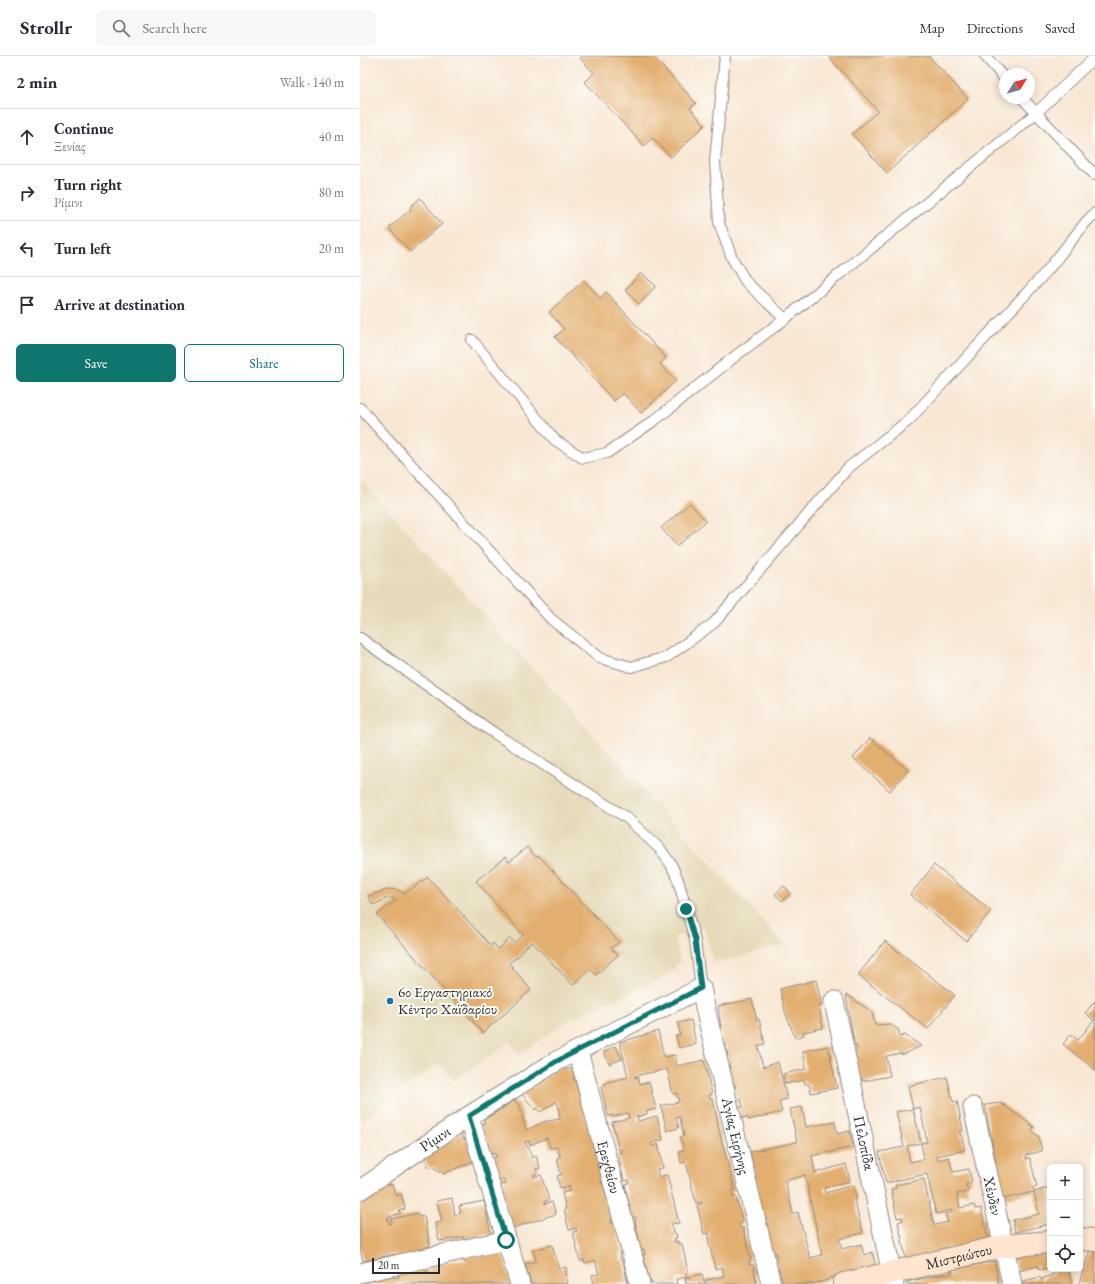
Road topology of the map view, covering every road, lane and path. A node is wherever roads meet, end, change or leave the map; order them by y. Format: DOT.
graph roads {
  1 [pos="725,56"];
  2 [pos="985,56"];
  3 [pos="1095,57"];
  4 [pos="999,72"];
  5 [pos="1028,104"];
  6 [pos="1036,113"];
  7 [pos="1095,175"];
  8 [pos="1095,213"];
  9 [pos="785,319"];
  10 [pos="472,340"];
  11 [pos="360,408"];
  12 [pos="360,638"];
  13 [pos="701,988"];
  14 [pos="834,1001"];
  15 [pos="578,1051"];
  16 [pos="973,1107"];
  17 [pos="469,1116"];
  18 [pos="360,1190"];
  19 [pos="1083,1239"];
  20 [pos="506,1240"];
  21 [pos="1095,1240"];
  22 [pos="1047,1242"];
  23 [pos="1004,1246"];
  24 [pos="360,1273"];
  25 [pos="893,1278"];
  26 [pos="520,1284"];
  27 [pos="640,1284"];
  28 [pos="771,1284"];
  29 [pos="844,1284"];
  30 [pos="1012,1284"];
  1 -- 9 [label="lane"];
  2 -- 4 [label="lane"];
  3 -- 6 [label="lane"];
  5 -- 6 [label="lane"];
  6 -- 7 [label="lane"];
  6 -- 9 [label="lane"];
  8 -- 11 [label="lane"];
  9 -- 10 [label="lane"];
  12 -- 13 [label="lane"];
  13 -- 15 [label="street, Ρίμινι"];
  13 -- 28 [label="street, Αγίας Ειρήνης"];
  14 -- 25 [label="street, Πελοπίδα"];
  15 -- 17 [label="street, Ρίμινι"];
  15 -- 27 [label="street, Ερεχθείου"];
  16 -- 23 [label="street, Χέυδεν"];
  17 -- 18 [label="street, Ρίμινι"];
  17 -- 20 [label="street"];
  19 -- 21 [label="street"];
  20 -- 24 [label="street"];
  20 -- 26 [label="street"];
  22 -- 23 [label="street, Μιστριώτου"];
  23 -- 25 [label="street, Μιστριώτου"];
  23 -- 30 [label="street, Χέυδεν"];
  25 -- 29 [label="street, Μιστριώτου"];
}
